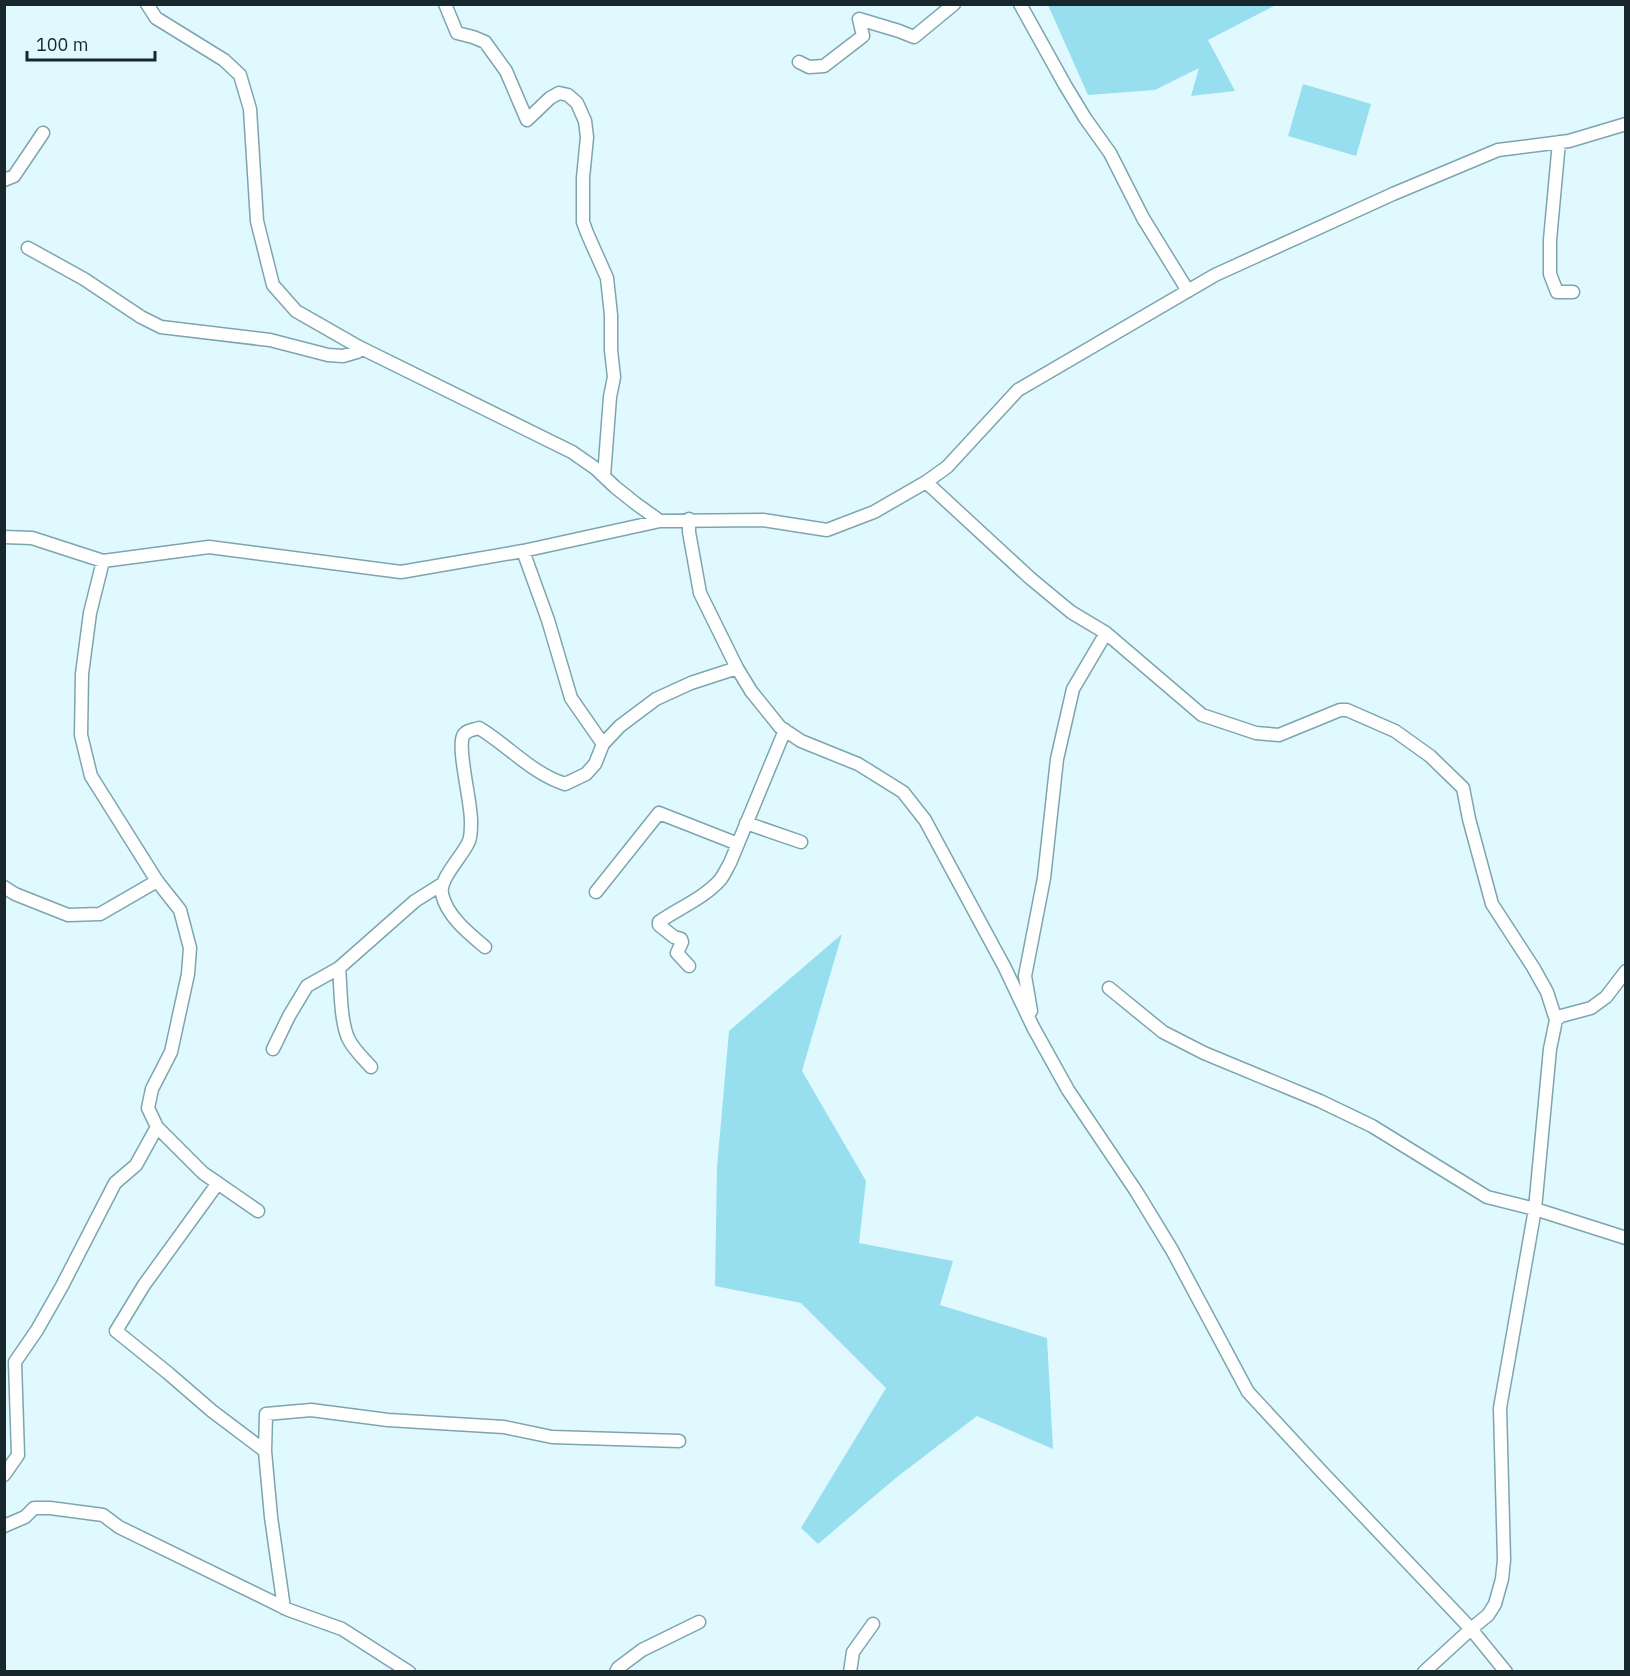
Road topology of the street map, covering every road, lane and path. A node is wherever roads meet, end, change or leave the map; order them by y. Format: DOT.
graph roads {
  1 [pos="147,4"];
  2 [pos="445,4"];
  3 [pos="954,4"];
  4 [pos="1020,4"];
  5 [pos="799,63"];
  6 [pos="1626,124"];
  7 [pos="43,133"];
  8 [pos="1559,142"];
  9 [pos="4,180"];
  10 [pos="28,248"];
  11 [pos="1188,291"];
  12 [pos="1573,292"];
  13 [pos="359,347"];
  14 [pos="603,476"];
  15 [pos="926,482"];
  16 [pos="688,519"];
  17 [pos="660,521"];
  18 [pos="4,537"];
  19 [pos="523,551"];
  20 [pos="103,561"];
  21 [pos="1106,633"];
  22 [pos="737,668"];
  23 [pos="785,730"];
  24 [pos="603,744"];
  25 [pos="746,823"];
  26 [pos="801,842"];
  27 [pos="738,843"];
  28 [pos="157,881"];
  29 [pos="442,884"];
  30 [pos="4,887"];
  31 [pos="596,892"];
  32 [pos="485,947"];
  33 [pos="689,966"];
  34 [pos="339,968"];
  35 [pos="1626,971"];
  36 [pos="1109,988"];
  37 [pos="1556,1020"];
  38 [pos="1034,1027"];
  39 [pos="273,1049"];
  40 [pos="372,1067"];
  41 [pos="157,1127"];
  42 [pos="218,1183"];
  43 [pos="1535,1209"];
  44 [pos="258,1211"];
  45 [pos="1626,1238"];
  46 [pos="679,1441"];
  47 [pos="265,1450"];
  48 [pos="4,1474"];
  49 [pos="4,1526"];
  50 [pos="284,1608"];
  51 [pos="699,1622"];
  52 [pos="873,1624"];
  53 [pos="1471,1629"];
  54 [pos="409,1671"];
  55 [pos="616,1671"];
  56 [pos="850,1671"];
  57 [pos="1424,1671"];
  58 [pos="1506,1671"];
  1 -- 13 [label="street"];
  2 -- 14 [label="street"];
  3 -- 5 [label="street"];
  4 -- 11 [label="street"];
  6 -- 8 [label="street"];
  7 -- 9 [label="street"];
  8 -- 11 [label="street"];
  8 -- 12 [label="street"];
  10 -- 13 [label="street"];
  11 -- 15 [label="street"];
  13 -- 14 [label="street"];
  14 -- 17 [label="street"];
  15 -- 16 [label="street"];
  15 -- 21 [label="street"];
  16 -- 17 [label="street"];
  16 -- 22 [label="street"];
  17 -- 19 [label="street"];
  18 -- 20 [label="street"];
  19 -- 20 [label="street"];
  19 -- 24 [label="street"];
  20 -- 28 [label="street"];
  21 -- 37 [label="street"];
  21 -- 38 [label="street"];
  22 -- 23 [label="street"];
  22 -- 24 [label="street"];
  23 -- 25 [label="street"];
  23 -- 38 [label="street"];
  24 -- 29 [label="street"];
  25 -- 26 [label="street"];
  25 -- 27 [label="street"];
  27 -- 31 [label="street"];
  27 -- 33 [label="street"];
  28 -- 30 [label="street"];
  28 -- 41 [label="street"];
  29 -- 32 [label="street"];
  29 -- 34 [label="street"];
  34 -- 39 [label="street"];
  34 -- 40 [label="street"];
  35 -- 37 [label="street"];
  36 -- 43 [label="street"];
  37 -- 43 [label="street"];
  38 -- 53 [label="street"];
  41 -- 42 [label="street"];
  41 -- 48 [label="street"];
  42 -- 44 [label="street"];
  42 -- 47 [label="street"];
  43 -- 45 [label="street"];
  43 -- 53 [label="street"];
  46 -- 47 [label="street"];
  47 -- 50 [label="street"];
  49 -- 50 [label="street"];
  50 -- 54 [label="street"];
  51 -- 55 [label="street"];
  52 -- 56 [label="street"];
  53 -- 57 [label="street"];
  53 -- 58 [label="street"];
}
